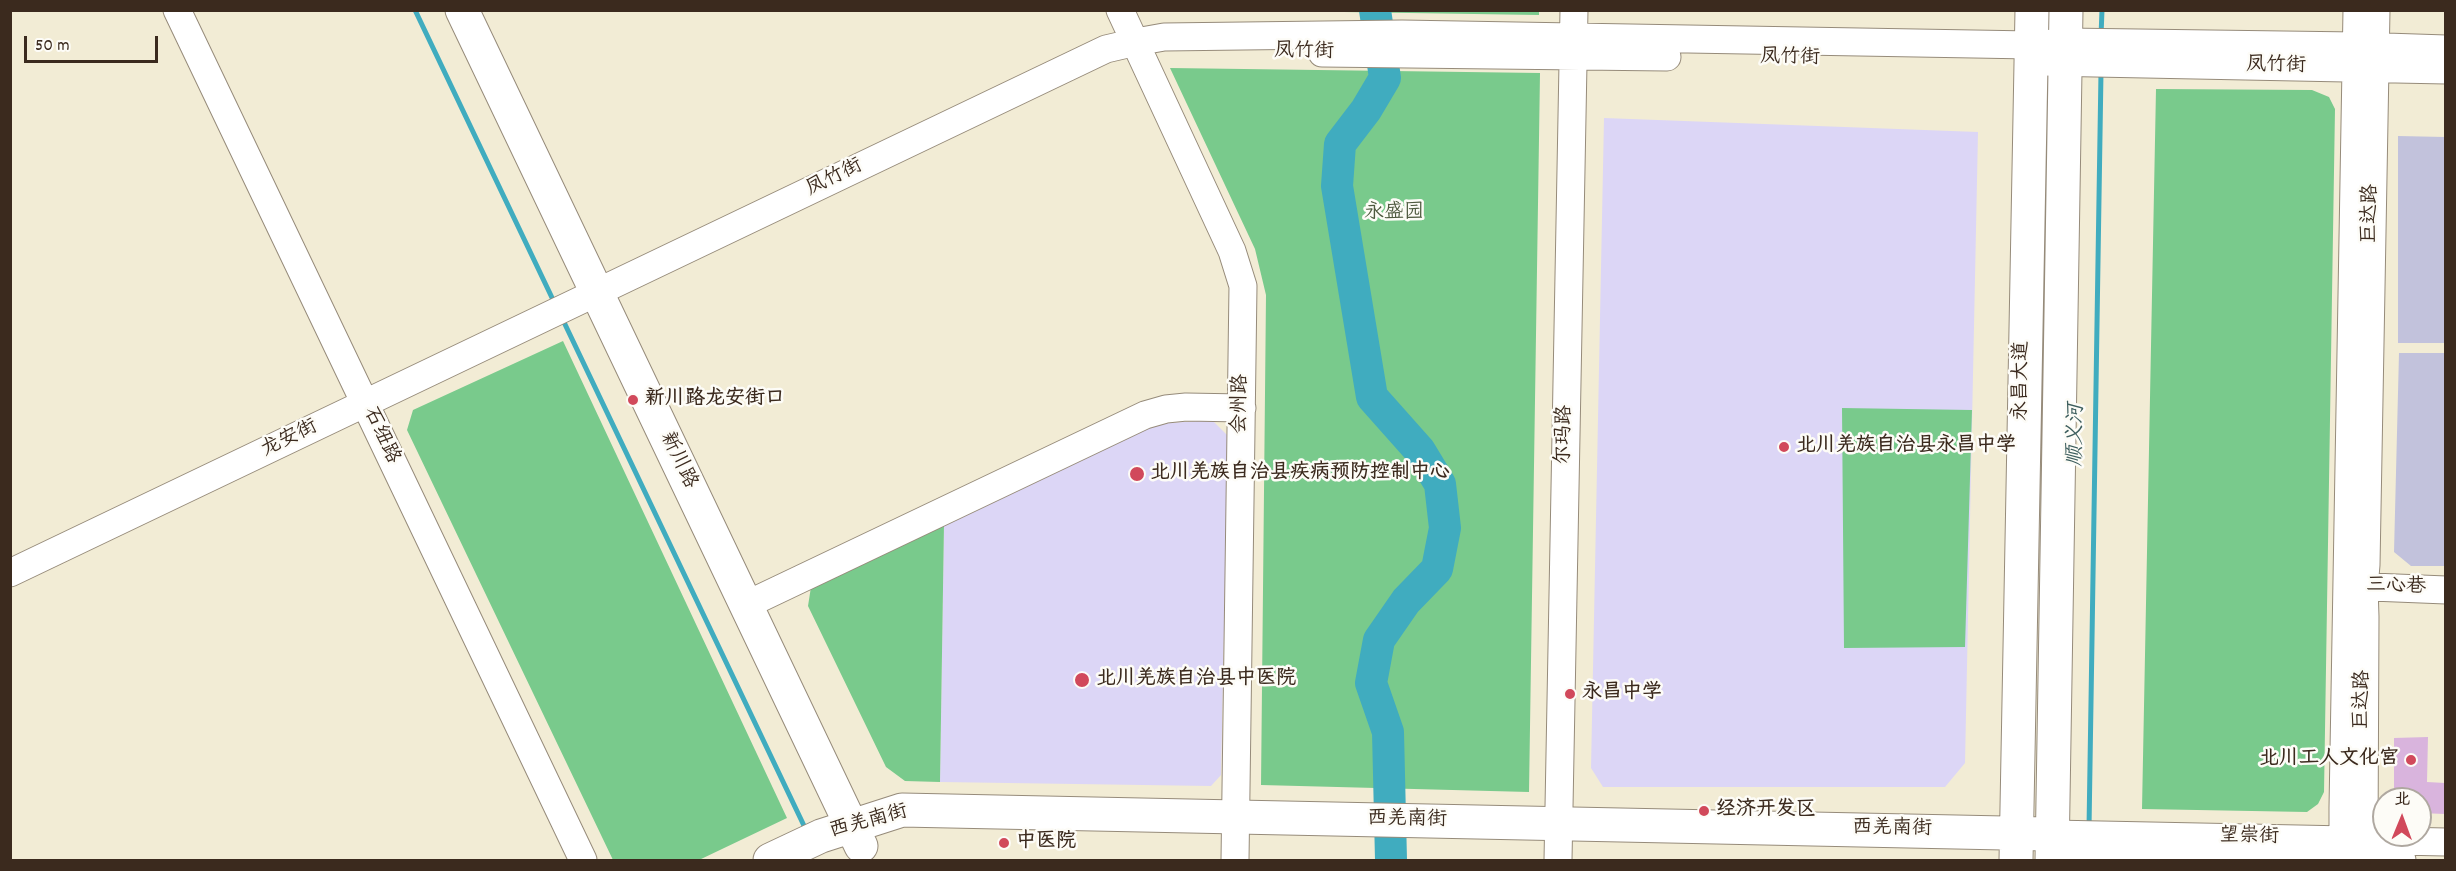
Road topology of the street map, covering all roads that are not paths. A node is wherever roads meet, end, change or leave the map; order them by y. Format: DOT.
graph roads {
  1 [pos="177,10"];
  2 [pos="462,10"];
  3 [pos="484,10"];
  4 [pos="1120,10"];
  5 [pos="2032,10"];
  6 [pos="2357,10"];
  7 [pos="2376,10"];
  8 [pos="1574,34"];
  9 [pos="1136,42"];
  10 [pos="2074,44"];
  11 [pos="2445,49"];
  12 [pos="2030,53"];
  13 [pos="2366,56"];
  14 [pos="2445,69"];
  15 [pos="583,299"];
  16 [pos="365,404"];
  17 [pos="1242,408"];
  18 [pos="10,573"];
  19 [pos="2355,587"];
  20 [pos="2445,590"];
  21 [pos="754,600"];
  22 [pos="866,833"];
  23 [pos="1235,838"];
  24 [pos="2445,842"];
  25 [pos="1558,843"];
  26 [pos="2060,847"];
  27 [pos="2016,849"];
  28 [pos="2354,849"];
  29 [pos="808,852"];
  30 [pos="583,861"];
  31 [pos="2402,861"];
  1 -- 16 [label="street, 石纽路"];
  2 -- 15 [label="main road, 新川路"];
  3 -- 15 [label="main road, 新川路"];
  4 -- 9 [label="street, 会州路"];
  5 -- 12 [label="main road, 永昌大道"];
  6 -- 13 [label="street, 巨达路"];
  7 -- 13 [label="street, 巨达路"];
  8 -- 9 [label="street, 凤竹街"];
  8 -- 12 [label="street, 凤竹街"];
  8 -- 25 [label="street, 尔玛路"];
  9 -- 15 [label="street, 凤竹街"];
  9 -- 17 [label="street, 会州路"];
  10 -- 12 [label="street, 凤竹街"];
  10 -- 13 [label="street, 凤竹街"];
  10 -- 26 [label="main road, 永昌大道"];
  11 -- 13 [label="street, 凤竹街"];
  12 -- 27 [label="main road, 永昌大道"];
  13 -- 14 [label="street, 凤竹街"];
  13 -- 19 [label="street, 巨达路"];
  15 -- 16 [label="street, 龙安街"];
  15 -- 21 [label="main road, 新川路"];
  16 -- 18 [label="street, 龙安街"];
  16 -- 30 [label="street, 石纽路"];
  17 -- 21 [label="street"];
  17 -- 23 [label="street, 会州路"];
  19 -- 20 [label="street, 三心巷"];
  19 -- 28 [label="street, 巨达路"];
  21 -- 22 [label="main road, 新川路"];
  22 -- 23 [label="main road, 西羌南街"];
  22 -- 29 [label="main road, 西羌南街"];
  23 -- 25 [label="main road, 西羌南街"];
  24 -- 28 [label="street, 望崇街"];
  25 -- 27 [label="main road, 西羌南街"];
  26 -- 27 [label="main road, 西羌南街"];
  26 -- 28 [label="street, 望崇街"];
  28 -- 31 [label="street, 望崇街"];
}
